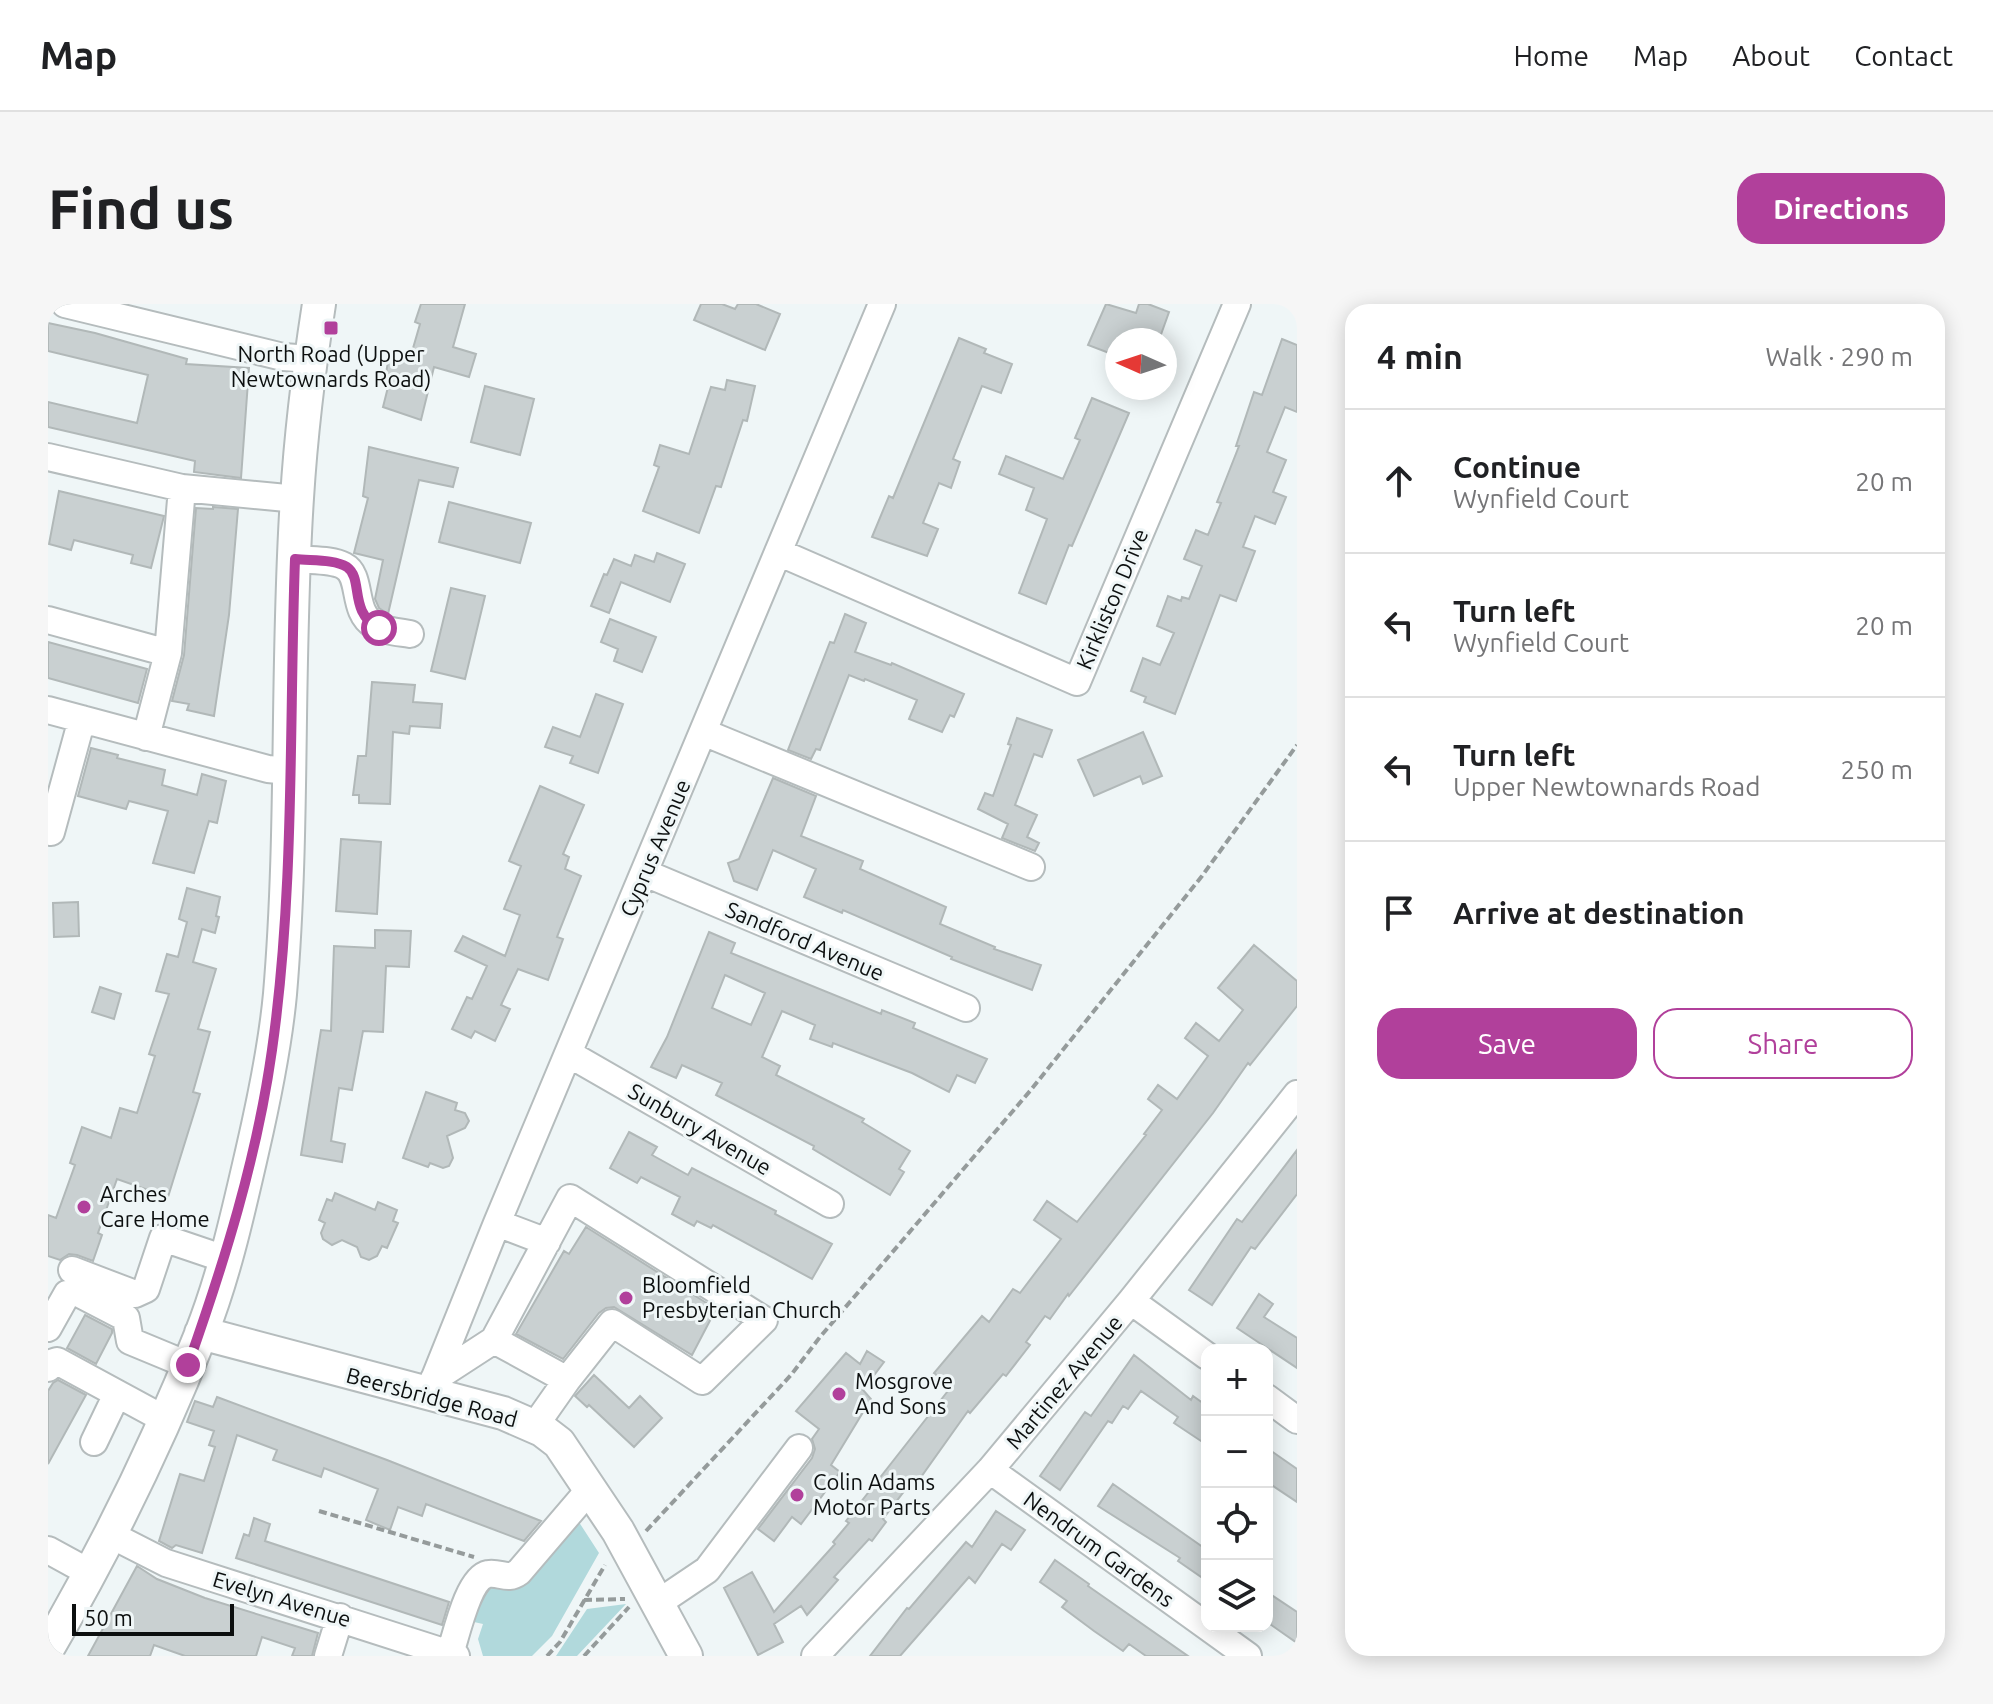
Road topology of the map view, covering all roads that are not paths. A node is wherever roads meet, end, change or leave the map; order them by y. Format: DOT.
graph roads {
  1 [pos="65,304"];
  2 [pos="319,304"];
  3 [pos="882,304"];
  4 [pos="1237,304"];
  5 [pos="311,359"];
  6 [pos="48,457"];
  7 [pos="182,488"];
  8 [pos="297,499"];
  9 [pos="778,552"];
  10 [pos="295,559"];
  11 [pos="48,620"];
  12 [pos="410,634"];
  13 [pos="168,653"];
  14 [pos="48,710"];
  15 [pos="82,719"];
  16 [pos="703,732"];
  17 [pos="146,737"];
  18 [pos="289,771"];
  19 [pos="51,832"];
  20 [pos="1031,867"];
  21 [pos="645,873"];
  22 [pos="966,1008"];
  23 [pos="569,1054"];
  24 [pos="1297,1094"];
  25 [pos="830,1204"];
  26 [pos="497,1223"];
  27 [pos="547,1242"];
  28 [pos="225,1259"];
  29 [pos="72,1270"];
  30 [pos="1131,1301"];
  31 [pos="48,1328"];
  32 [pos="201,1333"];
  33 [pos="494,1340"];
  34 [pos="1201,1352"];
  35 [pos="188,1365"];
  36 [pos="48,1368"];
  37 [pos="567,1380"];
  38 [pos="432,1386"];
  39 [pos="117,1394"];
  40 [pos="1273,1402"];
  41 [pos="164,1419"];
  42 [pos="1297,1420"];
  43 [pos="534,1427"];
  44 [pos="94,1442"];
  45 [pos="799,1448"];
  46 [pos="990,1470"];
  47 [pos="590,1489"];
  48 [pos="111,1535"];
  49 [pos="48,1550"];
  50 [pos="92,1574"];
  51 [pos="658,1603"];
  52 [pos="340,1617"];
  53 [pos="48,1648"];
  54 [pos="453,1655"];
  55 [pos="328,1656"];
  56 [pos="686,1656"];
  57 [pos="815,1656"];
  58 [pos="1248,1656"];
  1 -- 5 [label="street"];
  2 -- 5 [label="main road"];
  3 -- 9 [label="street, Cyprus Avenue"];
  4 -- 9 [label="street, Kirkliston Drive"];
  5 -- 8 [label="main road"];
  6 -- 7 [label="street"];
  7 -- 8 [label="street"];
  7 -- 13 [label="street"];
  8 -- 10 [label="main road"];
  9 -- 16 [label="street, Cyprus Avenue"];
  10 -- 12 [label="street"];
  10 -- 18 [label="main road"];
  11 -- 13 [label="street"];
  13 -- 17 [label="street"];
  14 -- 15 [label="street"];
  15 -- 17 [label="street"];
  15 -- 19 [label="street"];
  16 -- 20 [label="street"];
  16 -- 21 [label="street, Cyprus Avenue"];
  17 -- 18 [label="street"];
  18 -- 28 [label="main road"];
  21 -- 22 [label="street, Sandford Avenue"];
  21 -- 23 [label="street, Cyprus Avenue"];
  23 -- 25 [label="street, Sunbury Avenue"];
  23 -- 26 [label="street, Cyprus Avenue"];
  24 -- 30 [label="street, Martinez Avenue"];
  26 -- 27 [label="street"];
  26 -- 38 [label="street, Cyprus Avenue"];
  27 -- 33 [label="street"];
  27 -- 37 [label="street"];
  28 -- 29 [label="street"];
  28 -- 32 [label="main road"];
  30 -- 34 [label="street"];
  30 -- 46 [label="street, Martinez Avenue"];
  31 -- 35 [label="street"];
  32 -- 35 [label="main road"];
  32 -- 38 [label="main road, Beersbridge Road"];
  33 -- 37 [label="street"];
  33 -- 38 [label="street"];
  35 -- 41 [label="main road"];
  36 -- 39 [label="street"];
  37 -- 43 [label="street"];
  38 -- 43 [label="main road, Beersbridge Road"];
  39 -- 41 [label="street"];
  39 -- 44 [label="street"];
  40 -- 42 [label="street"];
  41 -- 48 [label="main road"];
  43 -- 47 [label="main road, Beersbridge Road"];
  45 -- 51 [label="street"];
  46 -- 57 [label="street, Martinez Avenue"];
  46 -- 58 [label="street, Nendrum Gardens"];
  47 -- 51 [label="main road, Beersbridge Road"];
  47 -- 54 [label="street"];
  48 -- 50 [label="main road"];
  48 -- 52 [label="street, Evelyn Avenue"];
  49 -- 50 [label="street"];
  50 -- 53 [label="main road"];
  51 -- 56 [label="main road, Beersbridge Road"];
  52 -- 54 [label="street, Evelyn Avenue"];
  52 -- 55 [label="street"];
}
